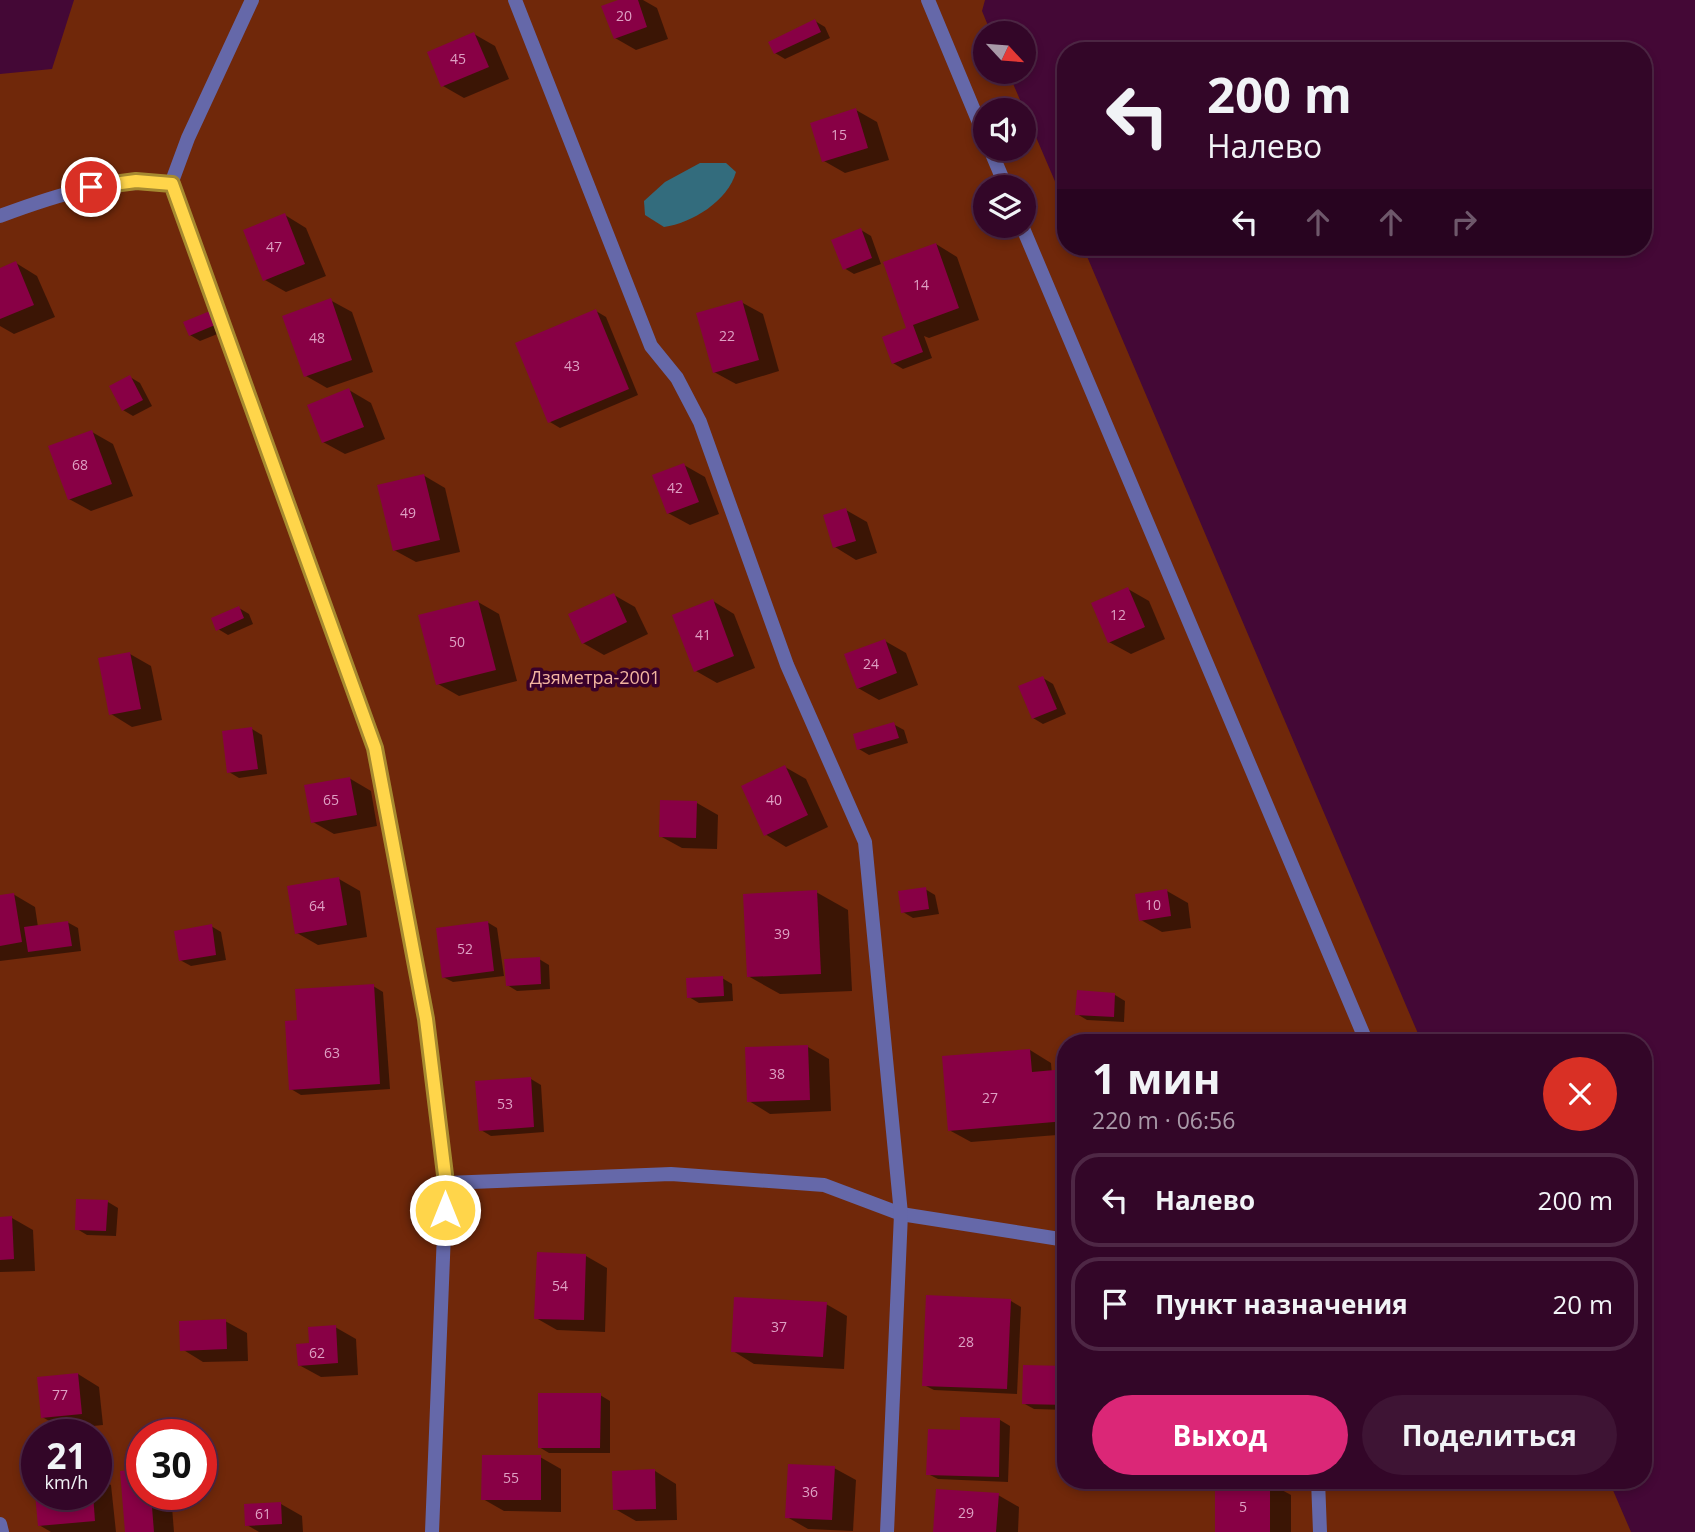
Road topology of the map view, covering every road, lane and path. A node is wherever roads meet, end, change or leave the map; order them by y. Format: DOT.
graph roads {
  1 [pos="252,0"];
  2 [pos="516,0"];
  3 [pos="928,0"];
  4 [pos="973,108"];
  5 [pos="172,184"];
  6 [pos="0,216"];
  7 [pos="1027,238"];
  8 [pos="1363,1034"];
  9 [pos="446,1183"];
  10 [pos="901,1214"];
  11 [pos="1057,1239"];
  12 [pos="1319,1489"];
  13 [pos="0,1524"];
  14 [pos="2,1532"];
  15 [pos="432,1532"];
  16 [pos="887,1532"];
  17 [pos="1321,1532"];
  1 -- 5 [label="street"];
  2 -- 10 [label="street"];
  3 -- 4 [label="street"];
  5 -- 6 [label="street"];
  5 -- 9 [label="street"];
  7 -- 8 [label="street"];
  9 -- 10 [label="street"];
  9 -- 15 [label="street"];
  10 -- 11 [label="street"];
  10 -- 16 [label="street"];
  12 -- 17 [label="street"];
  13 -- 14 [label="street"];
}
